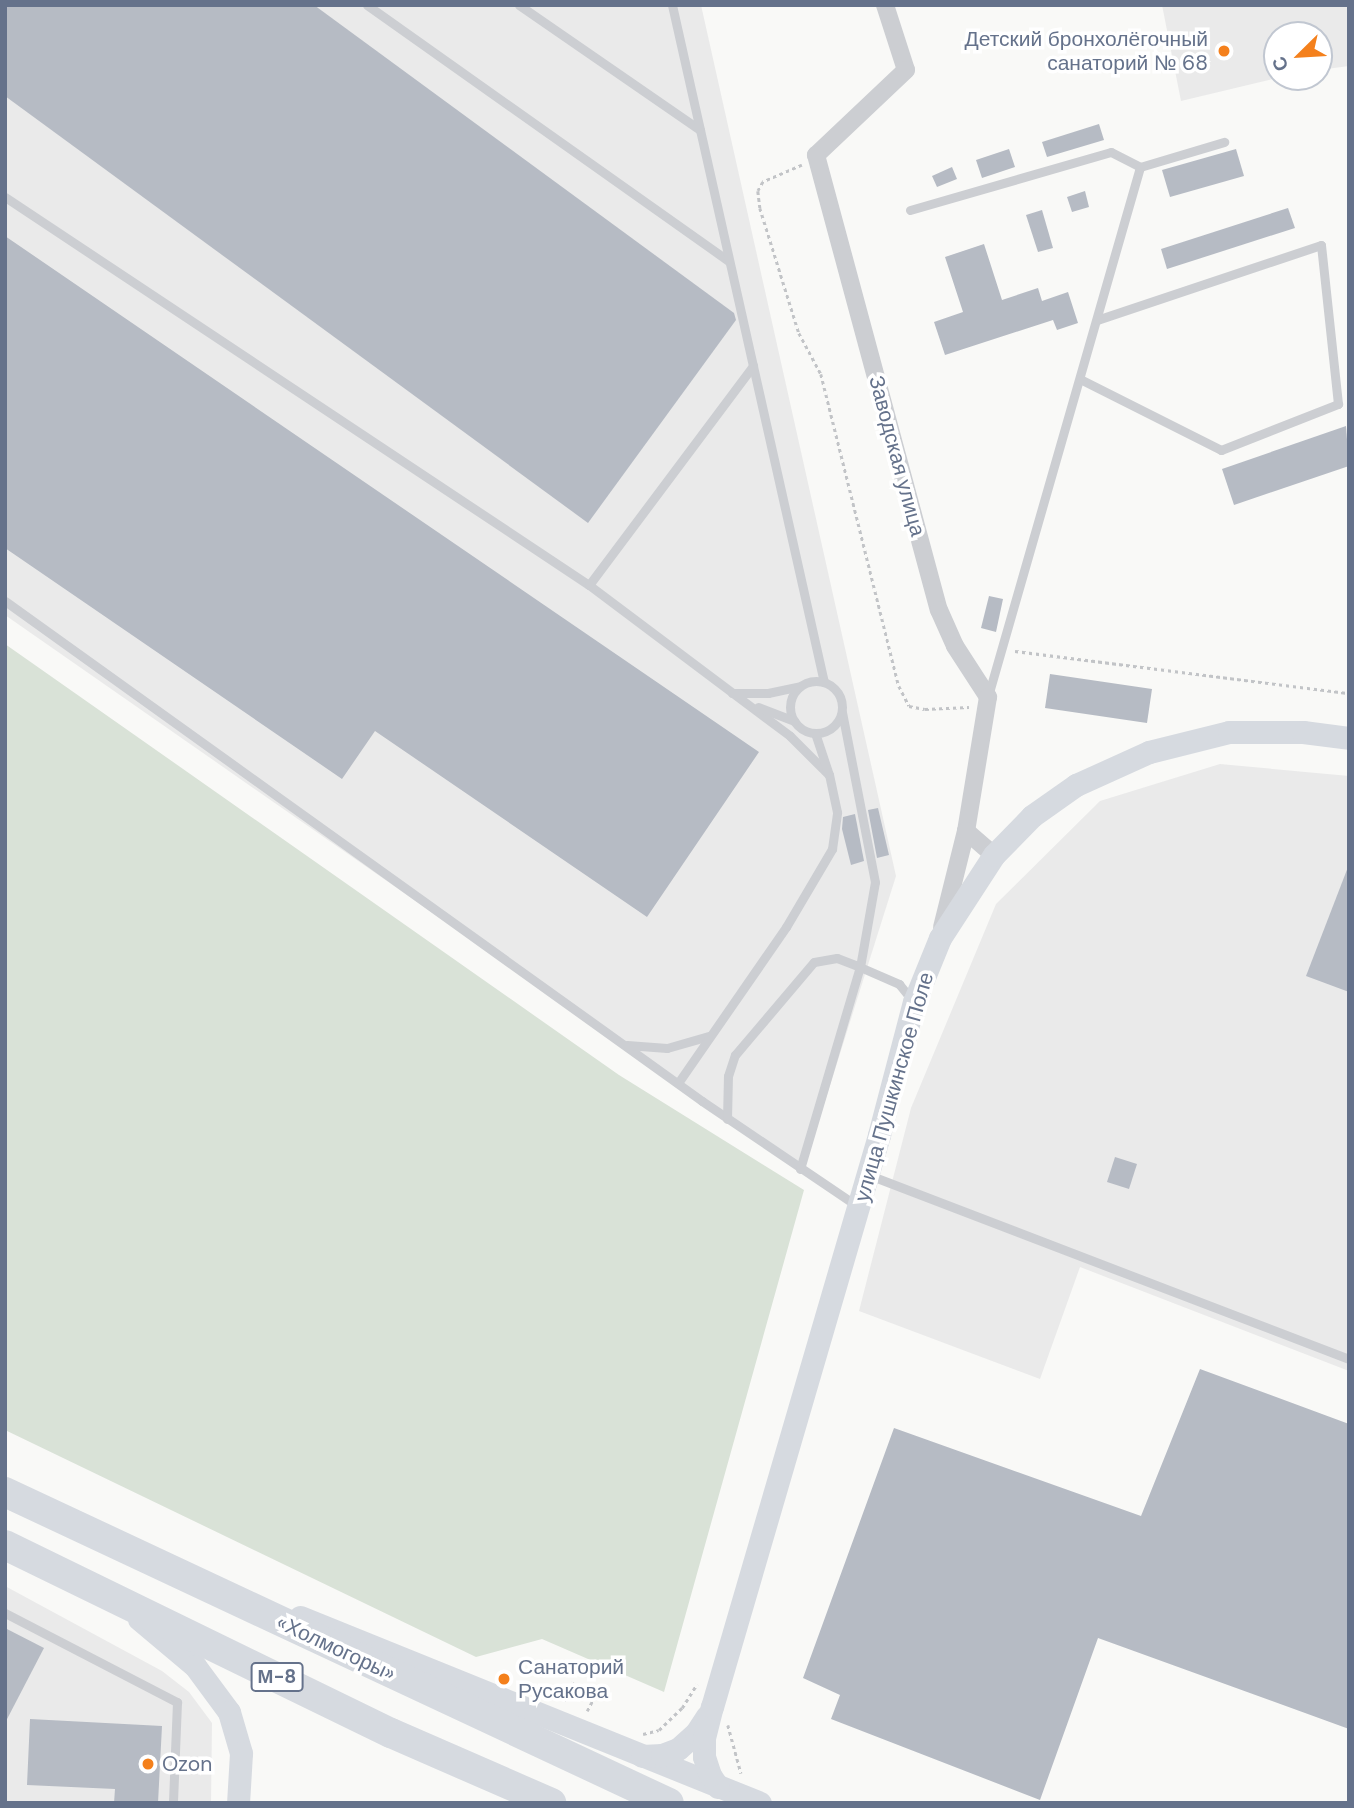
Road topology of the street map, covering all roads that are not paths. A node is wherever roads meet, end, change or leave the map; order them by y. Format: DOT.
graph roads {
  1 [pos="367,5"];
  2 [pos="519,5"];
  3 [pos="672,5"];
  4 [pos="885,5"];
  5 [pos="700,130"];
  6 [pos="1224,142"];
  7 [pos="1140,167"];
  8 [pos="5,197"];
  9 [pos="910,210"];
  10 [pos="729,261"];
  11 [pos="1097,320"];
  12 [pos="753,366"];
  13 [pos="1080,379"];
  14 [pos="589,585"];
  15 [pos="5,601"];
  16 [pos="824,682"];
  17 [pos="800,686"];
  18 [pos="732,693"];
  19 [pos="987,702"];
  20 [pos="842,712"];
  21 [pos="794,720"];
  22 [pos="814,733"];
  23 [pos="1349,738"];
  24 [pos="829,775"];
  25 [pos="966,831"];
  26 [pos="994,855"];
  27 [pos="940,938"];
  28 [pos="860,967"];
  29 [pos="915,1002"];
  30 [pos="711,1035"];
  31 [pos="625,1045"];
  32 [pos="678,1083"];
  33 [pos="727,1119"];
  34 [pos="800,1169"];
  35 [pos="868,1175"];
  36 [pos="858,1207"];
  37 [pos="1349,1359"];
  38 [pos="5,1492"];
  39 [pos="5,1545"];
  40 [pos="165,1569"];
  41 [pos="109,1594"];
  42 [pos="5,1613"];
  43 [pos="712,1707"];
  44 [pos="640,1746"];
  45 [pos="718,1787"];
  46 [pos="172,1803"];
  47 [pos="238,1803"];
  48 [pos="551,1803"];
  49 [pos="669,1803"];
  50 [pos="760,1803"];
  1 -- 10 [label="lane"];
  2 -- 5 [label="lane"];
  3 -- 5 [label="lane"];
  4 -- 19 [label="street, Заводская улица"];
  5 -- 10 [label="lane"];
  6 -- 7 [label="lane"];
  7 -- 9 [label="lane"];
  7 -- 11 [label="lane"];
  8 -- 14 [label="lane"];
  10 -- 12 [label="lane"];
  11 -- 13 [label="lane"];
  11 -- 13 [label="lane"];
  12 -- 14 [label="lane"];
  12 -- 16 [label="lane"];
  13 -- 19 [label="lane"];
  14 -- 18 [label="lane"];
  15 -- 31 [label="lane"];
  16 -- 17 [label="lane"];
  16 -- 20 [label="lane"];
  17 -- 18 [label="lane"];
  17 -- 21 [label="lane"];
  18 -- 21 [label="lane"];
  18 -- 24 [label="lane"];
  19 -- 25 [label="street"];
  20 -- 22 [label="lane"];
  20 -- 28 [label="lane"];
  21 -- 22 [label="lane"];
  22 -- 24 [label="lane"];
  23 -- 26 [label="main road, улица Пушкинское Поле"];
  24 -- 30 [label="lane"];
  25 -- 26 [label="street"];
  25 -- 27 [label="street"];
  26 -- 27 [label="main road, улица Пушкинское Поле"];
  27 -- 29 [label="main road, улица Пушкинское Поле"];
  28 -- 29 [label="lane"];
  28 -- 33 [label="lane"];
  28 -- 34 [label="lane"];
  29 -- 35 [label="main road, улица Пушкинское Поле"];
  30 -- 31 [label="lane"];
  30 -- 32 [label="lane"];
  31 -- 32 [label="lane"];
  32 -- 33 [label="lane"];
  33 -- 34 [label="lane"];
  34 -- 36 [label="lane"];
  35 -- 36 [label="main road, улица Пушкинское Поле"];
  35 -- 37 [label="lane"];
  36 -- 43 [label="main road, улица Пушкинское Поле"];
  38 -- 40 [label="highway, «Холмогоры» / М-8"];
  39 -- 41 [label="highway, М-8"];
  40 -- 44 [label="main road"];
  40 -- 49 [label="highway, «Холмогоры» / М-8"];
  41 -- 47 [label="main road"];
  41 -- 48 [label="highway, М-8"];
  42 -- 46 [label="lane"];
  43 -- 44 [label="main road, улица Пушкинское Поле"];
  43 -- 45 [label="main road, улица Пушкинское Поле"];
  44 -- 45 [label="main road"];
  45 -- 50 [label="main road"];
}
